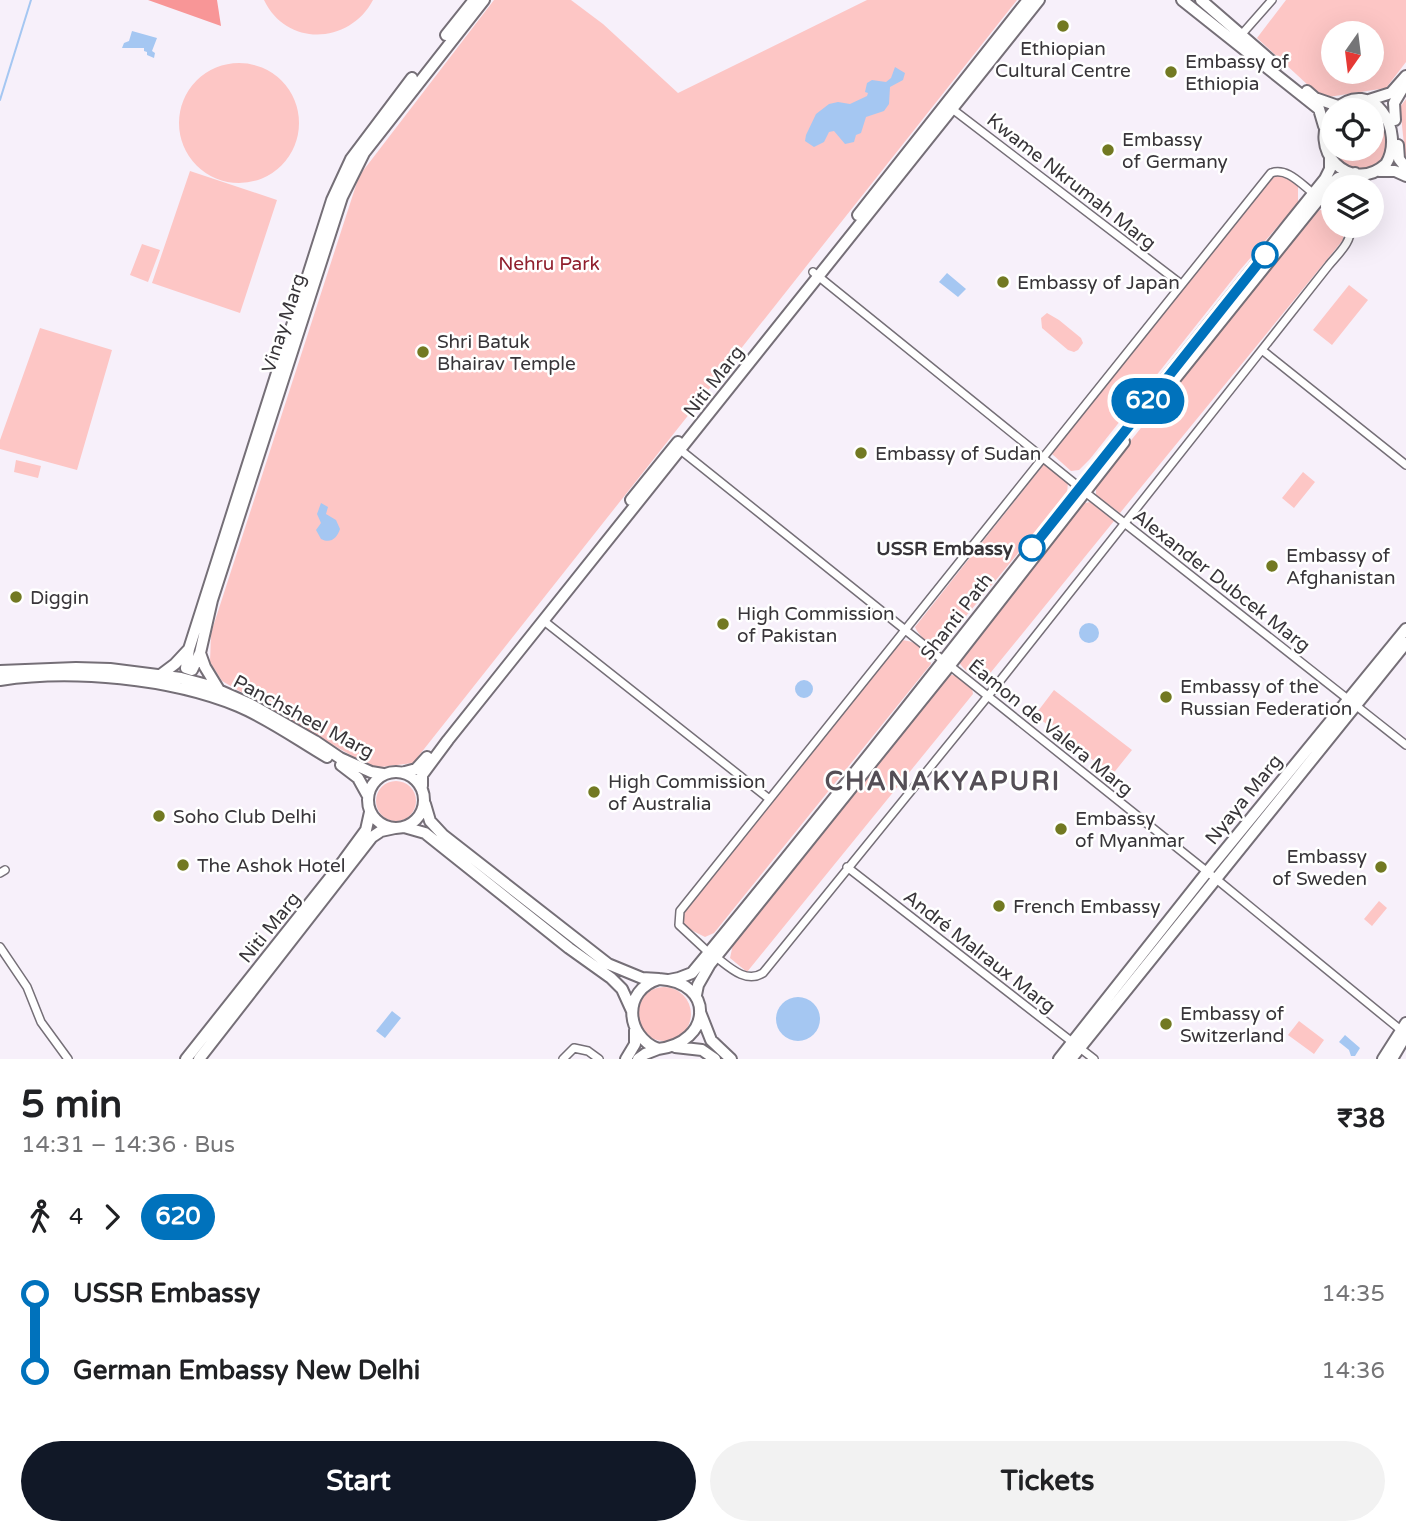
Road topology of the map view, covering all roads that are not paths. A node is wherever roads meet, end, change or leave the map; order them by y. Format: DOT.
graph roads {
  1 [pos="1028,0"];
  2 [pos="1039,0"];
  3 [pos="1182,0"];
  4 [pos="1201,0"];
  5 [pos="1272,0"];
  6 [pos="475,2"];
  7 [pos="1242,34"];
  8 [pos="1406,76"];
  9 [pos="1406,84"];
  10 [pos="1375,98"];
  11 [pos="1321,101"];
  12 [pos="948,105"];
  13 [pos="1384,107"];
  14 [pos="1321,113"];
  15 [pos="1395,120"];
  16 [pos="1398,143"];
  17 [pos="1329,161"];
  18 [pos="1333,161"];
  19 [pos="1406,167"];
  20 [pos="1376,171"];
  21 [pos="1355,173"];
  22 [pos="1406,176"];
  23 [pos="1317,196"];
  24 [pos="1321,200"];
  25 [pos="1350,238"];
  26 [pos="816,274"];
  27 [pos="1181,284"];
  28 [pos="1262,350"];
  29 [pos="678,448"];
  30 [pos="1042,457"];
  31 [pos="1406,465"];
  32 [pos="1082,490"];
  33 [pos="1124,523"];
  34 [pos="544,621"];
  35 [pos="905,629"];
  36 [pos="1406,629"];
  37 [pos="1406,643"];
  38 [pos="194,651"];
  39 [pos="947,663"];
  40 [pos="0,671"];
  41 [pos="159,676"];
  42 [pos="0,680"];
  43 [pos="219,690"];
  44 [pos="988,696"];
  45 [pos="1351,702"];
  46 [pos="1406,745"];
  47 [pos="405,772"];
  48 [pos="383,774"];
  49 [pos="422,786"];
  50 [pos="368,796"];
  51 [pos="768,798"];
  52 [pos="425,804"];
  53 [pos="370,812"];
  54 [pos="399,828"];
  55 [pos="847,867"];
  56 [pos="1211,875"];
  57 [pos="0,947"];
  58 [pos="712,955"];
  59 [pos="664,979"];
  60 [pos="696,995"];
  61 [pos="699,1009"];
  62 [pos="632,1011"];
  63 [pos="635,1030"];
  64 [pos="1405,1031"];
  65 [pos="1076,1045"];
  66 [pos="673,1047"];
  67 [pos="658,1049"];
  68 [pos="68,1059"];
  69 [pos="186,1059"];
  70 [pos="199,1059"];
  71 [pos="563,1059"];
  72 [pos="599,1059"];
  73 [pos="626,1059"];
  74 [pos="638,1059"];
  75 [pos="715,1059"];
  76 [pos="731,1059"];
  77 [pos="1059,1059"];
  78 [pos="1071,1059"];
  79 [pos="1094,1059"];
  80 [pos="1383,1059"];
  81 [pos="1392,1059"];
  1 -- 12 [label="main road, Niti Marg"];
  2 -- 12 [label="main road, Niti Marg"];
  3 -- 14 [label="main road"];
  4 -- 7 [label="main road"];
  5 -- 7 [label="street"];
  6 -- 38 [label="main road, Vinay Marg"];
  7 -- 11 [label="main road"];
  8 -- 10 [label="main road"];
  9 -- 15 [label="main road"];
  12 -- 26 [label="main road, Niti Marg"];
  12 -- 27 [label="street, Kwame Nkrumah Marg"];
  13 -- 15 [label="main road"];
  15 -- 16 [label="main road"];
  16 -- 19 [label="main road"];
  16 -- 20 [label="main road"];
  17 -- 23 [label="main road, Shanti Path"];
  18 -- 21 [label="main road"];
  20 -- 21 [label="main road"];
  20 -- 22 [label="main road"];
  21 -- 23 [label="main road, Shanti Path"];
  23 -- 24 [label="street"];
  23 -- 27 [label="street"];
  23 -- 32 [label="main road, Shanti Path"];
  25 -- 28 [label="street"];
  26 -- 29 [label="main road, Niti Marg"];
  26 -- 30 [label="street, Alexander Dubcek Marg"];
  27 -- 30 [label="street"];
  28 -- 31 [label="street"];
  28 -- 33 [label="street"];
  29 -- 34 [label="main road, Niti Marg"];
  29 -- 35 [label="street, Éamon de Valera Marg"];
  29 -- 47 [label="main road, Niti Marg"];
  30 -- 32 [label="street, Alexander Dubcek Marg"];
  30 -- 35 [label="street"];
  32 -- 33 [label="street, Alexander Dubcek Marg"];
  32 -- 39 [label="main road, Shanti Path"];
  33 -- 44 [label="street"];
  33 -- 45 [label="street, Alexander Dubcek Marg"];
  34 -- 49 [label="main road, Niti Marg"];
  34 -- 51 [label="street"];
  35 -- 39 [label="street, Éamon de Valera Marg"];
  35 -- 51 [label="street"];
  36 -- 45 [label="main road, Nyaya Marg"];
  37 -- 45 [label="main road, Nyaya Marg"];
  38 -- 41 [label="main road"];
  38 -- 43 [label="main road"];
  39 -- 44 [label="street, Éamon de Valera Marg"];
  39 -- 58 [label="main road, Shanti Path"];
  40 -- 41 [label="main road, Panchsheel Marg"];
  41 -- 43 [label="main road, Panchsheel Marg"];
  42 -- 50 [label="main road, Panchsheel Marg"];
  43 -- 48 [label="main road, Panchsheel Marg"];
  44 -- 55 [label="street"];
  44 -- 56 [label="street, Éamon de Valera Marg"];
  45 -- 46 [label="street, Alexander Dubcek Marg"];
  45 -- 56 [label="main road, Nyaya Marg"];
  47 -- 48 [label="main road"];
  47 -- 49 [label="main road"];
  48 -- 50 [label="main road"];
  49 -- 52 [label="main road"];
  50 -- 53 [label="main road"];
  51 -- 58 [label="street"];
  52 -- 54 [label="main road"];
  52 -- 59 [label="main road"];
  53 -- 54 [label="main road"];
  53 -- 69 [label="main road, Niti Marg"];
  54 -- 62 [label="main road"];
  54 -- 70 [label="main road, Niti Marg"];
  55 -- 58 [label="street"];
  55 -- 65 [label="street, André Malraux Marg"];
  56 -- 64 [label="street, Éamon de Valera Marg"];
  56 -- 65 [label="main road, Nyaya Marg"];
  57 -- 68 [label="street"];
  58 -- 59 [label="main road, Shanti Path"];
  58 -- 60 [label="main road, Shanti Path"];
  59 -- 60 [label="main road"];
  59 -- 62 [label="main road"];
  60 -- 61 [label="main road"];
  61 -- 66 [label="main road"];
  61 -- 76 [label="main road"];
  62 -- 63 [label="main road"];
  63 -- 67 [label="main road"];
  63 -- 73 [label="main road"];
  64 -- 80 [label="main road"];
  64 -- 81 [label="main road"];
  65 -- 77 [label="main road, Nyaya Marg"];
  65 -- 78 [label="main road, Nyaya Marg"];
  65 -- 79 [label="street, André Malraux Marg"];
  66 -- 67 [label="main road"];
  66 -- 75 [label="main road"];
  67 -- 74 [label="main road"];
  71 -- 72 [label="street"];
}
